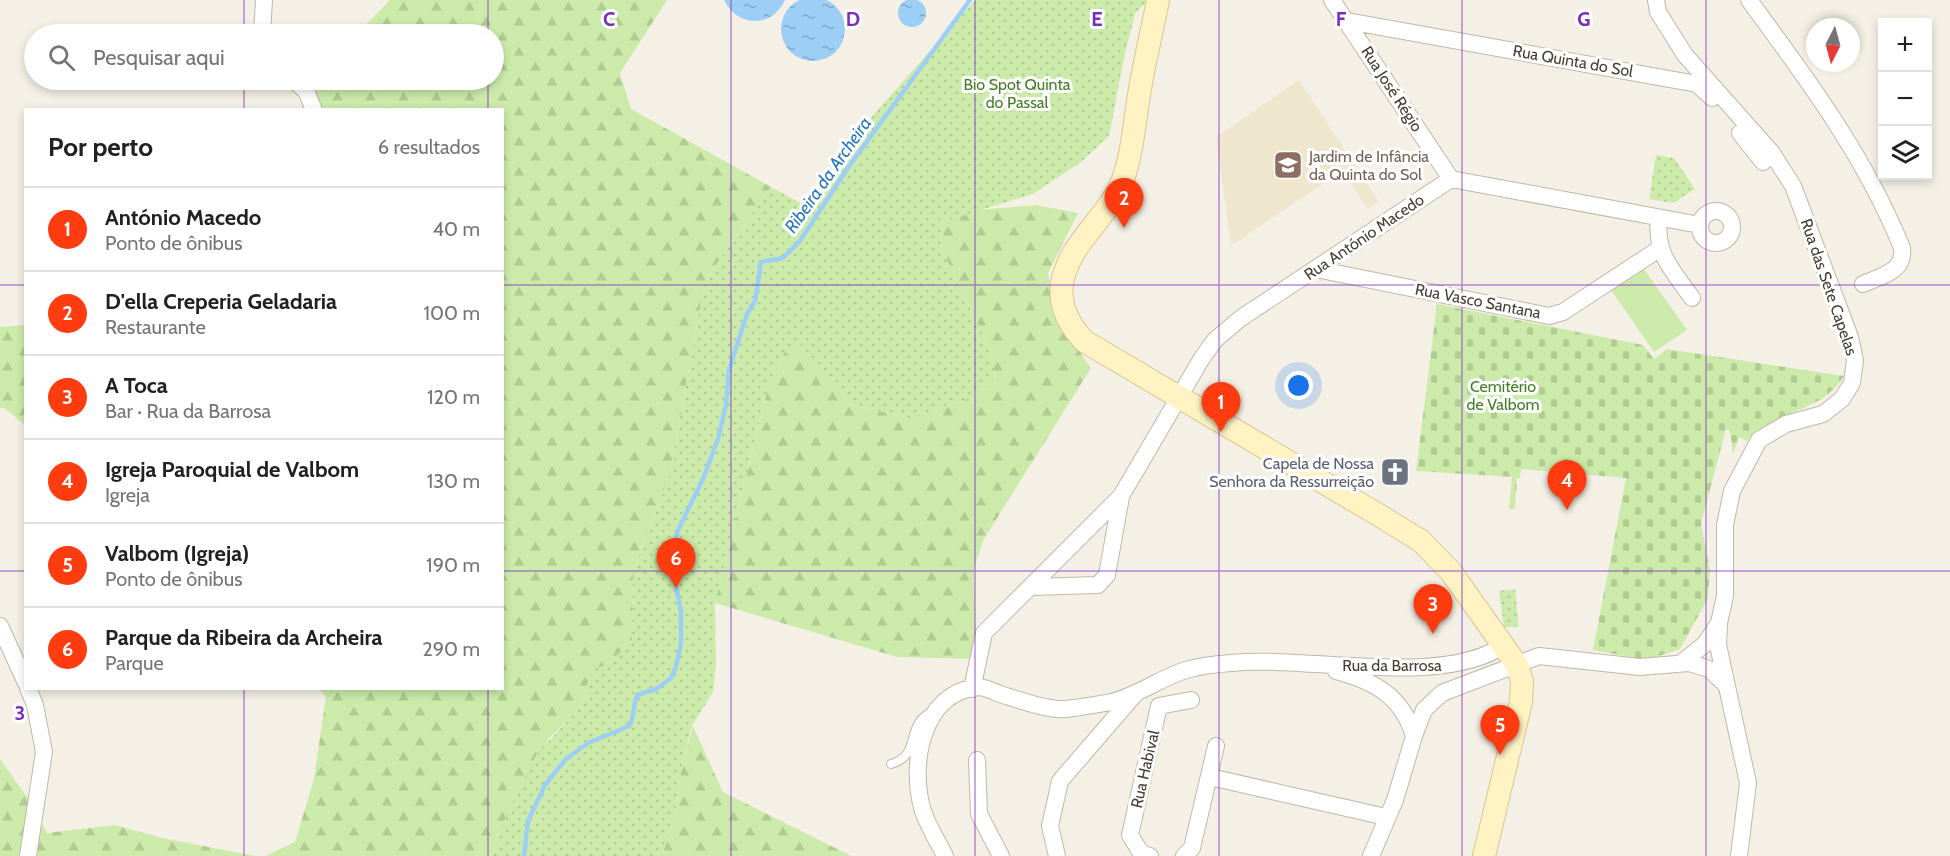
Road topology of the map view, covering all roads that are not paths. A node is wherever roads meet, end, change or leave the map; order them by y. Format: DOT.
graph roads {
  1 [pos="264,0"];
  2 [pos="1158,0"];
  3 [pos="1332,0"];
  4 [pos="1656,0"];
  5 [pos="1749,0"];
  6 [pos="1347,21"];
  7 [pos="263,24"];
  8 [pos="305,90"];
  9 [pos="313,108"];
  10 [pos="1763,162"];
  11 [pos="1451,178"];
  12 [pos="1659,218"];
  13 [pos="1700,225"];
  14 [pos="1659,249"];
  15 [pos="1316,269"];
  16 [pos="1863,284"];
  17 [pos="1692,298"];
  18 [pos="1180,398"];
  19 [pos="1121,496"];
  20 [pos="1030,587"];
  21 [pos="1719,622"];
  22 [pos="0,626"];
  23 [pos="1504,645"];
  24 [pos="1312,664"];
  25 [pos="1680,664"];
  26 [pos="1516,665"];
  27 [pos="24,679"];
  28 [pos="1726,685"];
  29 [pos="972,689"];
  30 [pos="29,690"];
  31 [pos="1137,692"];
  32 [pos="1191,700"];
  33 [pos="933,711"];
  34 [pos="1414,736"];
  35 [pos="1216,746"];
  36 [pos="977,760"];
  37 [pos="891,764"];
  38 [pos="1210,777"];
  39 [pos="1386,817"];
  40 [pos="28,856"];
  41 [pos="945,856"];
  42 [pos="1001,856"];
  43 [pos="1058,856"];
  44 [pos="1150,856"];
  45 [pos="1184,856"];
  46 [pos="1371,856"];
  47 [pos="1484,856"];
  48 [pos="1739,856"];
  1 -- 7 [label="street"];
  2 -- 18 [label="street"];
  3 -- 6 [label="street, Rua José Régio"];
  4 -- 21 [label="street, Rua das Sete Capelas"];
  5 -- 16 [label="street"];
  6 -- 10 [label="street, Rua Quinta do Sol"];
  6 -- 11 [label="street, Rua José Régio"];
  8 -- 9 [label="street"];
  11 -- 12 [label="street"];
  11 -- 15 [label="street, Rua António Macedo"];
  12 -- 13 [label="street"];
  12 -- 14 [label="street"];
  14 -- 15 [label="street, Rua Vasco Santana"];
  14 -- 17 [label="street"];
  15 -- 18 [label="street, Rua António Macedo"];
  18 -- 19 [label="street, Rua António Macedo"];
  18 -- 23 [label="street"];
  19 -- 20 [label="street"];
  19 -- 20 [label="street"];
  20 -- 29 [label="street"];
  21 -- 25 [label="street, Rua das Sete Capelas"];
  21 -- 28 [label="street"];
  22 -- 27 [label="street"];
  23 -- 24 [label="street, Rua da Barrosa"];
  23 -- 26 [label="street"];
  24 -- 31 [label="street, Rua da Barrosa"];
  24 -- 34 [label="street, Rua da Barrosa"];
  25 -- 26 [label="street"];
  25 -- 28 [label="street"];
  26 -- 34 [label="street, Rua da Barrosa"];
  26 -- 47 [label="street"];
  28 -- 48 [label="street"];
  29 -- 31 [label="street, Rua da Barrosa"];
  29 -- 33 [label="street"];
  30 -- 40 [label="street"];
  31 -- 43 [label="street"];
  32 -- 44 [label="street, Rua Habival"];
  33 -- 37 [label="lane"];
  33 -- 41 [label="street"];
  34 -- 39 [label="street"];
  35 -- 38 [label="street"];
  36 -- 42 [label="street"];
  38 -- 39 [label="street"];
  38 -- 45 [label="street"];
  39 -- 46 [label="street"];
}
